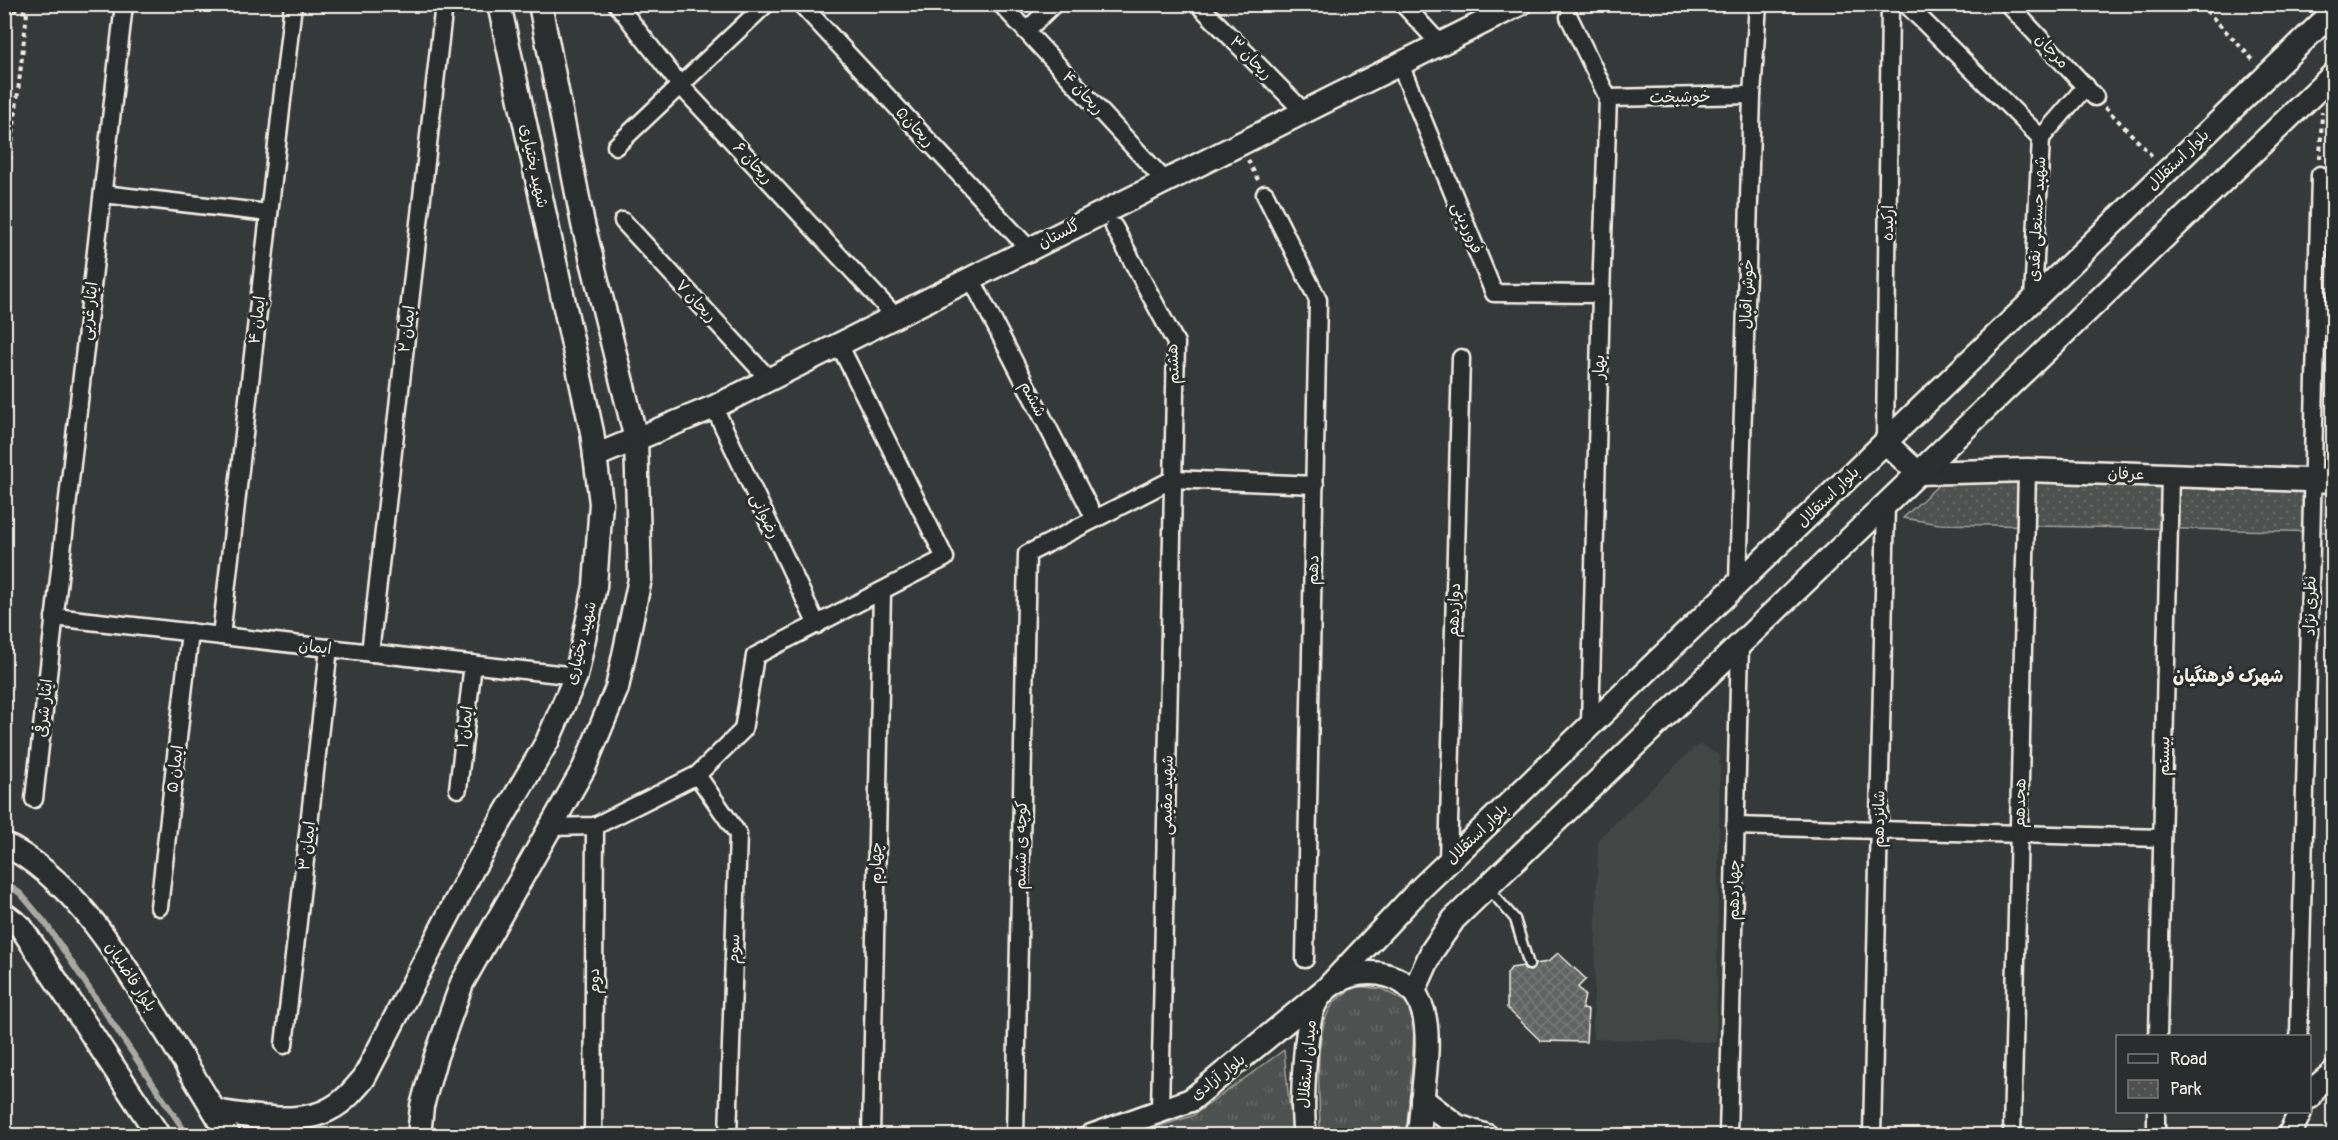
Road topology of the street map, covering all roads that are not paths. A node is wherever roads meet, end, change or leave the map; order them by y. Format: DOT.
graph roads {
  1 [pos="124,4"];
  2 [pos="293,4"];
  3 [pos="444,4"];
  4 [pos="499,4"];
  5 [pos="540,4"];
  6 [pos="616,4"];
  7 [pos="766,4"];
  8 [pos="801,4"];
  9 [pos="1001,4"];
  10 [pos="1054,4"];
  11 [pos="1198,4"];
  12 [pos="1403,4"];
  13 [pos="1520,4"];
  14 [pos="1758,4"];
  15 [pos="1890,4"];
  16 [pos="1906,4"];
  17 [pos="2008,4"];
  18 [pos="2334,11"];
  19 [pos="1569,17"];
  20 [pos="1026,30"];
  21 [pos="1440,44"];
  22 [pos="1400,64"];
  23 [pos="2328,79"];
  24 [pos="680,85"];
  25 [pos="1752,95"];
  26 [pos="1608,98"];
  27 [pos="1304,112"];
  28 [pos="2040,138"];
  29 [pos="616,146"];
  30 [pos="2320,175"];
  31 [pos="1165,181"];
  32 [pos="103,194"];
  33 [pos="1265,194"];
  34 [pos="269,213"];
  35 [pos="623,221"];
  36 [pos="1114,226"];
  37 [pos="1029,249"];
  38 [pos="971,278"];
  39 [pos="1601,294"];
  40 [pos="2033,300"];
  41 [pos="895,316"];
  42 [pos="839,344"];
  43 [pos="1461,358"];
  44 [pos="769,379"];
  45 [pos="714,407"];
  46 [pos="636,439"];
  47 [pos="1885,442"];
  48 [pos="595,456"];
  49 [pos="2027,470"];
  50 [pos="1918,473"];
  51 [pos="2170,475"];
  52 [pos="1173,479"];
  53 [pos="2323,481"];
  54 [pos="1315,484"];
  55 [pos="1886,503"];
  56 [pos="1095,519"];
  57 [pos="1738,583"];
  58 [pos="882,591"];
  59 [pos="54,617"];
  60 [pos="817,625"];
  61 [pos="190,632"];
  62 [pos="220,636"];
  63 [pos="1740,644"];
  64 [pos="329,648"];
  65 [pos="370,653"];
  66 [pos="473,664"];
  67 [pos="576,676"];
  68 [pos="1590,725"];
  69 [pos="698,775"];
  70 [pos="458,789"];
  71 [pos="34,799"];
  72 [pos="550,826"];
  73 [pos="595,826"];
  74 [pos="1735,826"];
  75 [pos="1879,830"];
  76 [pos="2019,834"];
  77 [pos="2162,838"];
  78 [pos="4,844"];
  79 [pos="1448,862"];
  80 [pos="1487,887"];
  81 [pos="159,906"];
  82 [pos="4,914"];
  83 [pos="1305,959"];
  84 [pos="1529,965"];
  85 [pos="1327,988"];
  86 [pos="1414,991"];
  87 [pos="2158,1035"];
  88 [pos="2299,1035"];
  89 [pos="284,1045"];
  90 [pos="2334,1072"];
  91 [pos="2311,1094"];
  92 [pos="1422,1099"];
  93 [pos="215,1111"];
  94 [pos="1160,1111"];
  95 [pos="2156,1113"];
  96 [pos="159,1136"];
  97 [pos="229,1136"];
  98 [pos="419,1136"];
  99 [pos="593,1136"];
  100 [pos="728,1136"];
  101 [pos="871,1136"];
  102 [pos="1016,1136"];
  103 [pos="1091,1136"];
  104 [pos="1305,1136"];
  105 [pos="1417,1136"];
  106 [pos="1487,1136"];
  107 [pos="1728,1136"];
  108 [pos="1872,1136"];
  109 [pos="2012,1136"];
  110 [pos="2156,1136"];
  1 -- 32 [label="street, ایثار غربی"];
  2 -- 34 [label="street, ایمان ۴"];
  3 -- 65 [label="street, ایمان ۲"];
  4 -- 48 [label="main road, شهید بختیاری"];
  5 -- 46 [label="main road"];
  6 -- 24 [label="street, ریحان ۶"];
  7 -- 24 [label="street"];
  8 -- 37 [label="street, ریحان۵"];
  9 -- 20 [label="street, ریحان ۴"];
  10 -- 20 [label="street"];
  11 -- 27 [label="street, ریحان ۳"];
  12 -- 21 [label="street"];
  13 -- 21 [label="main road, گلستان"];
  14 -- 25 [label="street, خوش اقبال"];
  15 -- 47 [label="street, ارکیده"];
  16 -- 28 [label="street"];
  17 -- 28 [label="street, مرجان"];
  18 -- 40 [label="main road, بلوار استقلال"];
  19 -- 26 [label="street, بهار"];
  20 -- 31 [label="street, ریحان ۴"];
  21 -- 22 [label="main road, گلستان"];
  22 -- 27 [label="main road, گلستان"];
  22 -- 39 [label="street, فروردینی"];
  23 -- 50 [label="main road"];
  24 -- 29 [label="street"];
  24 -- 41 [label="street, ریحان ۶"];
  25 -- 26 [label="street, خوشبخت"];
  25 -- 57 [label="street, خوش اقبال"];
  26 -- 39 [label="street, بهار"];
  27 -- 31 [label="main road, گلستان"];
  28 -- 40 [label="street, شهید حسنعلی نقدی"];
  30 -- 53 [label="street, نظری نژاد"];
  31 -- 37 [label="main road, گلستان"];
  32 -- 34 [label="street"];
  32 -- 59 [label="street, ایثار غربی"];
  33 -- 54 [label="street, دهم"];
  34 -- 62 [label="street, ایمان ۴"];
  35 -- 44 [label="street, ریحان ۷"];
  36 -- 52 [label="street, هشتم"];
  37 -- 38 [label="main road, گلستان"];
  38 -- 41 [label="main road, گلستان"];
  38 -- 56 [label="street, ششم"];
  39 -- 68 [label="street, بهار"];
  40 -- 47 [label="main road, بلوار استقلال"];
  41 -- 42 [label="main road, گلستان"];
  42 -- 44 [label="main road, گلستان"];
  42 -- 58 [label="street"];
  43 -- 79 [label="street, دوازدهم"];
  44 -- 45 [label="main road, گلستان"];
  45 -- 46 [label="main road, گلستان"];
  45 -- 60 [label="street, رضوانی"];
  46 -- 48 [label="main road, گلستان"];
  46 -- 72 [label="main road"];
  47 -- 50 [label="main road"];
  47 -- 57 [label="main road, بلوار استقلال"];
  48 -- 67 [label="main road, شهید بختیاری"];
  49 -- 50 [label="main road, عرفان"];
  49 -- 51 [label="main road, عرفان"];
  49 -- 76 [label="street, هجدهم"];
  50 -- 55 [label="main road"];
  51 -- 53 [label="main road, عرفان"];
  51 -- 77 [label="street, بیستم"];
  52 -- 54 [label="street"];
  52 -- 56 [label="street"];
  52 -- 94 [label="street, شهید مقیمی"];
  53 -- 88 [label="street, نظری نژاد"];
  54 -- 83 [label="street, دهم"];
  55 -- 63 [label="main road"];
  55 -- 75 [label="street, شانزدهم"];
  56 -- 102 [label="street, کوچه ی ششم"];
  57 -- 68 [label="main road, بلوار استقلال"];
  58 -- 60 [label="street"];
  58 -- 101 [label="street, چهارم"];
  59 -- 61 [label="street, ایمان"];
  59 -- 71 [label="street, ایثار شرقی"];
  60 -- 69 [label="street"];
  61 -- 62 [label="street, ایمان"];
  61 -- 81 [label="street, ایمان ۵"];
  62 -- 64 [label="street, ایمان"];
  63 -- 74 [label="street, چهاردهم"];
  63 -- 80 [label="main road"];
  64 -- 65 [label="street, ایمان"];
  64 -- 89 [label="street, ایمان ۳"];
  65 -- 66 [label="street, ایمان"];
  66 -- 67 [label="street, ایمان"];
  66 -- 70 [label="street, ایمان ۱"];
  67 -- 93 [label="main road, شهید بختیاری"];
  68 -- 79 [label="main road, بلوار استقلال"];
  69 -- 73 [label="street"];
  69 -- 100 [label="street, سوم"];
  72 -- 73 [label="street"];
  72 -- 98 [label="main road"];
  73 -- 99 [label="street, دوم"];
  74 -- 75 [label="street"];
  74 -- 107 [label="street, چهاردهم"];
  75 -- 76 [label="street"];
  75 -- 108 [label="street, شانزدهم"];
  76 -- 77 [label="street"];
  76 -- 109 [label="street, هجدهم"];
  77 -- 87 [label="street, بیستم"];
  78 -- 93 [label="main road, بلوار فاضلیان"];
  79 -- 85 [label="main road, بلوار استقلال"];
  80 -- 84 [label="lane"];
  80 -- 86 [label="main road"];
  82 -- 96 [label="main road"];
  85 -- 86 [label="main road"];
  85 -- 94 [label="main road, بلوار آزادی"];
  85 -- 104 [label="main road, میدان استقلال"];
  86 -- 92 [label="main road"];
  90 -- 91 [label="main road"];
  92 -- 105 [label="main road"];
  92 -- 106 [label="main road"];
  93 -- 97 [label="main road, بلوار فاضلیان"];
  94 -- 103 [label="main road, بلوار آزادی"];
  95 -- 110 [label="street"];
}
